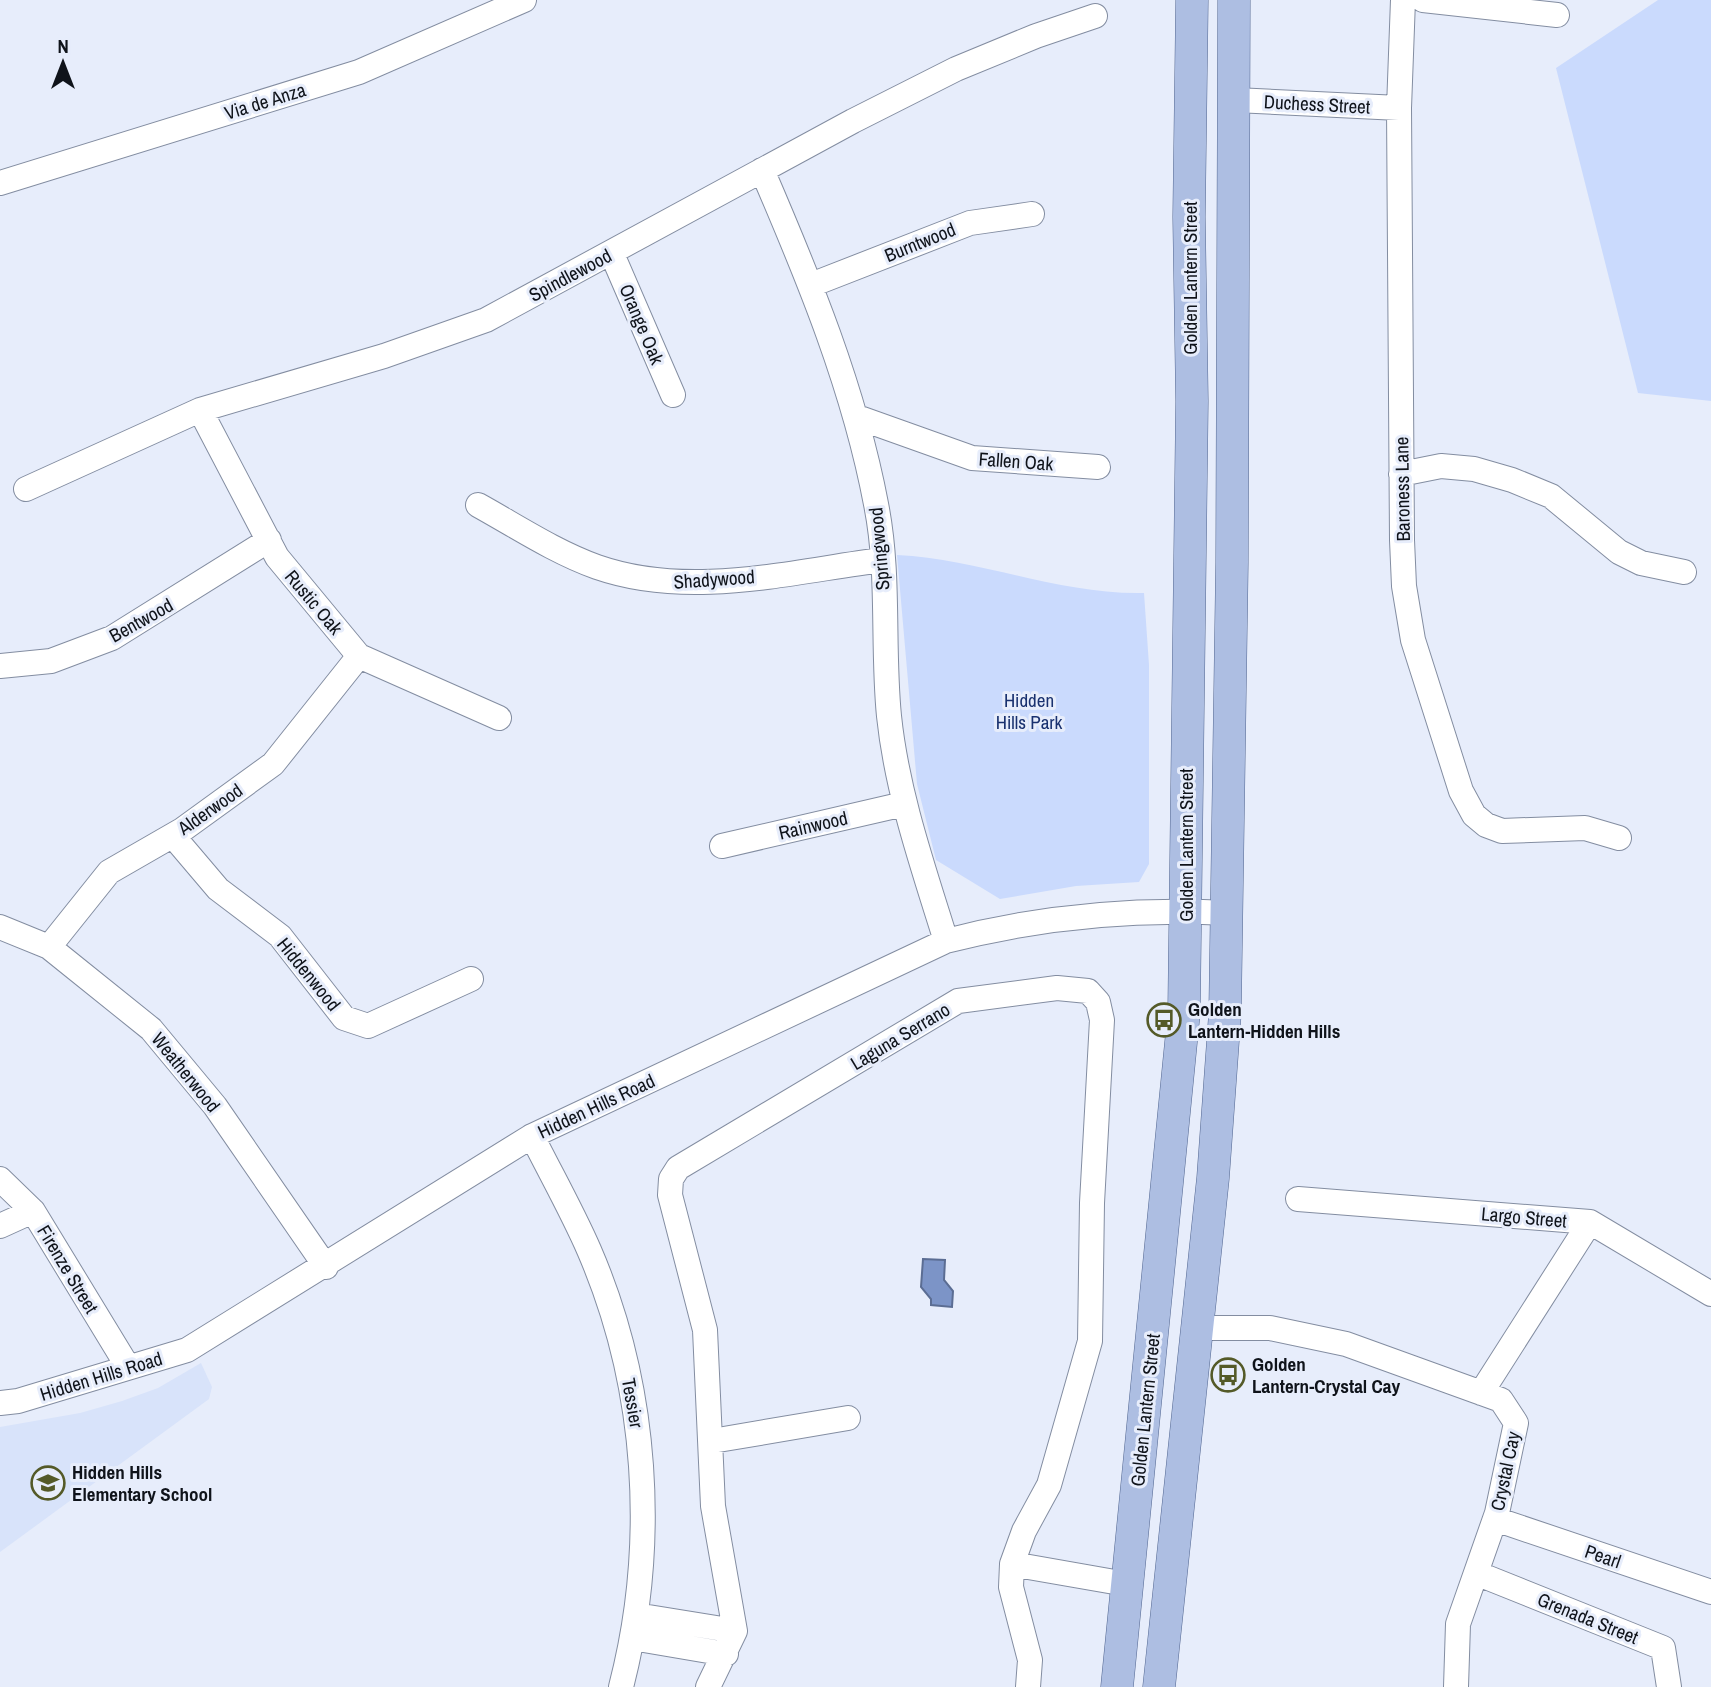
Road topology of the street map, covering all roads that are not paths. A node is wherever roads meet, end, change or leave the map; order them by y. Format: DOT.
graph roads {
  1 [pos="524,0"];
  2 [pos="1192,0"];
  3 [pos="1234,0"];
  4 [pos="1403,0"];
  5 [pos="1423,0"];
  6 [pos="1557,15"];
  7 [pos="1095,16"];
  8 [pos="1191,57"];
  9 [pos="1234,100"];
  10 [pos="1399,108"];
  11 [pos="1191,161"];
  12 [pos="762,170"];
  13 [pos="0,183"];
  14 [pos="1032,214"];
  15 [pos="612,254"];
  16 [pos="811,285"];
  17 [pos="673,395"];
  18 [pos="200,410"];
  19 [pos="857,417"];
  20 [pos="1098,467"];
  21 [pos="1401,474"];
  22 [pos="26,489"];
  23 [pos="478,505"];
  24 [pos="269,540"];
  25 [pos="882,560"];
  26 [pos="1684,572"];
  27 [pos="359,656"];
  28 [pos="0,666"];
  29 [pos="499,718"];
  30 [pos="904,804"];
  31 [pos="173,836"];
  32 [pos="1619,838"];
  33 [pos="722,846"];
  34 [pos="1186,911"];
  35 [pos="1228,913"];
  36 [pos="0,927"];
  37 [pos="946,941"];
  38 [pos="49,947"];
  39 [pos="471,979"];
  40 [pos="532,1136"];
  41 [pos="0,1179"];
  42 [pos="1298,1199"];
  43 [pos="33,1211"];
  44 [pos="1590,1222"];
  45 [pos="0,1226"];
  46 [pos="326,1267"];
  47 [pos="1711,1294"];
  48 [pos="1197,1328"];
  49 [pos="128,1367"];
  50 [pos="1481,1394"];
  51 [pos="0,1403"];
  52 [pos="848,1418"];
  53 [pos="712,1441"];
  54 [pos="1495,1519"];
  55 [pos="1012,1564"];
  56 [pos="1476,1573"];
  57 [pos="1126,1584"];
  58 [pos="1711,1592"];
  59 [pos="634,1626"];
  60 [pos="730,1643"];
  61 [pos="621,1687"];
  62 [pos="708,1687"];
  63 [pos="1028,1687"];
  64 [pos="1117,1687"];
  65 [pos="1159,1687"];
  66 [pos="1456,1687"];
  67 [pos="1670,1687"];
  1 -- 13 [label="street, Via de Anza"];
  2 -- 8 [label="main road, Golden Lantern Street"];
  3 -- 9 [label="main road"];
  4 -- 10 [label="street, Baroness Lane"];
  5 -- 6 [label="street"];
  7 -- 12 [label="street, Spindlewood"];
  8 -- 9 [label="main road"];
  8 -- 11 [label="main road, Golden Lantern Street"];
  9 -- 10 [label="street, Duchess Street"];
  9 -- 11 [label="main road"];
  9 -- 35 [label="main road"];
  10 -- 21 [label="street, Baroness Lane"];
  11 -- 34 [label="main road, Golden Lantern Street"];
  12 -- 15 [label="street, Spindlewood"];
  12 -- 16 [label="street, Springwood"];
  14 -- 16 [label="street, Burntwood"];
  15 -- 17 [label="street, Orange Oak"];
  15 -- 18 [label="street, Spindlewood"];
  16 -- 19 [label="street, Springwood"];
  18 -- 22 [label="street, Spindlewood"];
  18 -- 24 [label="street, Rustic Oak"];
  19 -- 20 [label="street, Fallen Oak"];
  19 -- 25 [label="street, Springwood"];
  21 -- 26 [label="street"];
  21 -- 32 [label="street, Baroness Lane"];
  23 -- 25 [label="street, Shadywood"];
  24 -- 27 [label="street, Rustic Oak"];
  24 -- 28 [label="street, Bentwood"];
  25 -- 30 [label="street, Springwood"];
  27 -- 29 [label="street, Rustic Oak"];
  27 -- 31 [label="street, Alderwood"];
  30 -- 33 [label="street, Rainwood"];
  30 -- 37 [label="street, Springwood"];
  31 -- 38 [label="street, Alderwood"];
  31 -- 39 [label="street, Hiddenwood"];
  34 -- 35 [label="street, Hidden Hills Road"];
  34 -- 37 [label="street, Hidden Hills Road"];
  34 -- 57 [label="main road, Golden Lantern Street"];
  35 -- 48 [label="main road"];
  36 -- 38 [label="street, Weatherwood"];
  37 -- 40 [label="street, Hidden Hills Road"];
  38 -- 46 [label="street, Weatherwood"];
  40 -- 46 [label="street, Hidden Hills Road"];
  40 -- 59 [label="street, Tessier"];
  41 -- 43 [label="street, Firenze Street"];
  42 -- 44 [label="street, Largo Street"];
  43 -- 45 [label="street"];
  43 -- 49 [label="street, Firenze Street"];
  44 -- 47 [label="street"];
  44 -- 50 [label="street, Largo Street"];
  46 -- 49 [label="street, Hidden Hills Road"];
  48 -- 50 [label="street, Crystal Cay"];
  48 -- 65 [label="main road"];
  49 -- 51 [label="street, Hidden Hills Road"];
  50 -- 54 [label="street, Crystal Cay"];
  52 -- 53 [label="street"];
  53 -- 55 [label="street, Laguna Serrano"];
  53 -- 60 [label="street, Laguna Serrano"];
  54 -- 56 [label="street, Crystal Cay"];
  54 -- 58 [label="street, Pearl"];
  55 -- 57 [label="street"];
  55 -- 63 [label="street, Laguna Serrano"];
  56 -- 66 [label="street, Crystal Cay"];
  56 -- 67 [label="street, Grenada Street"];
  57 -- 64 [label="main road, Golden Lantern Street"];
  59 -- 60 [label="street"];
  59 -- 61 [label="street, Tessier"];
  60 -- 62 [label="street"];
}
